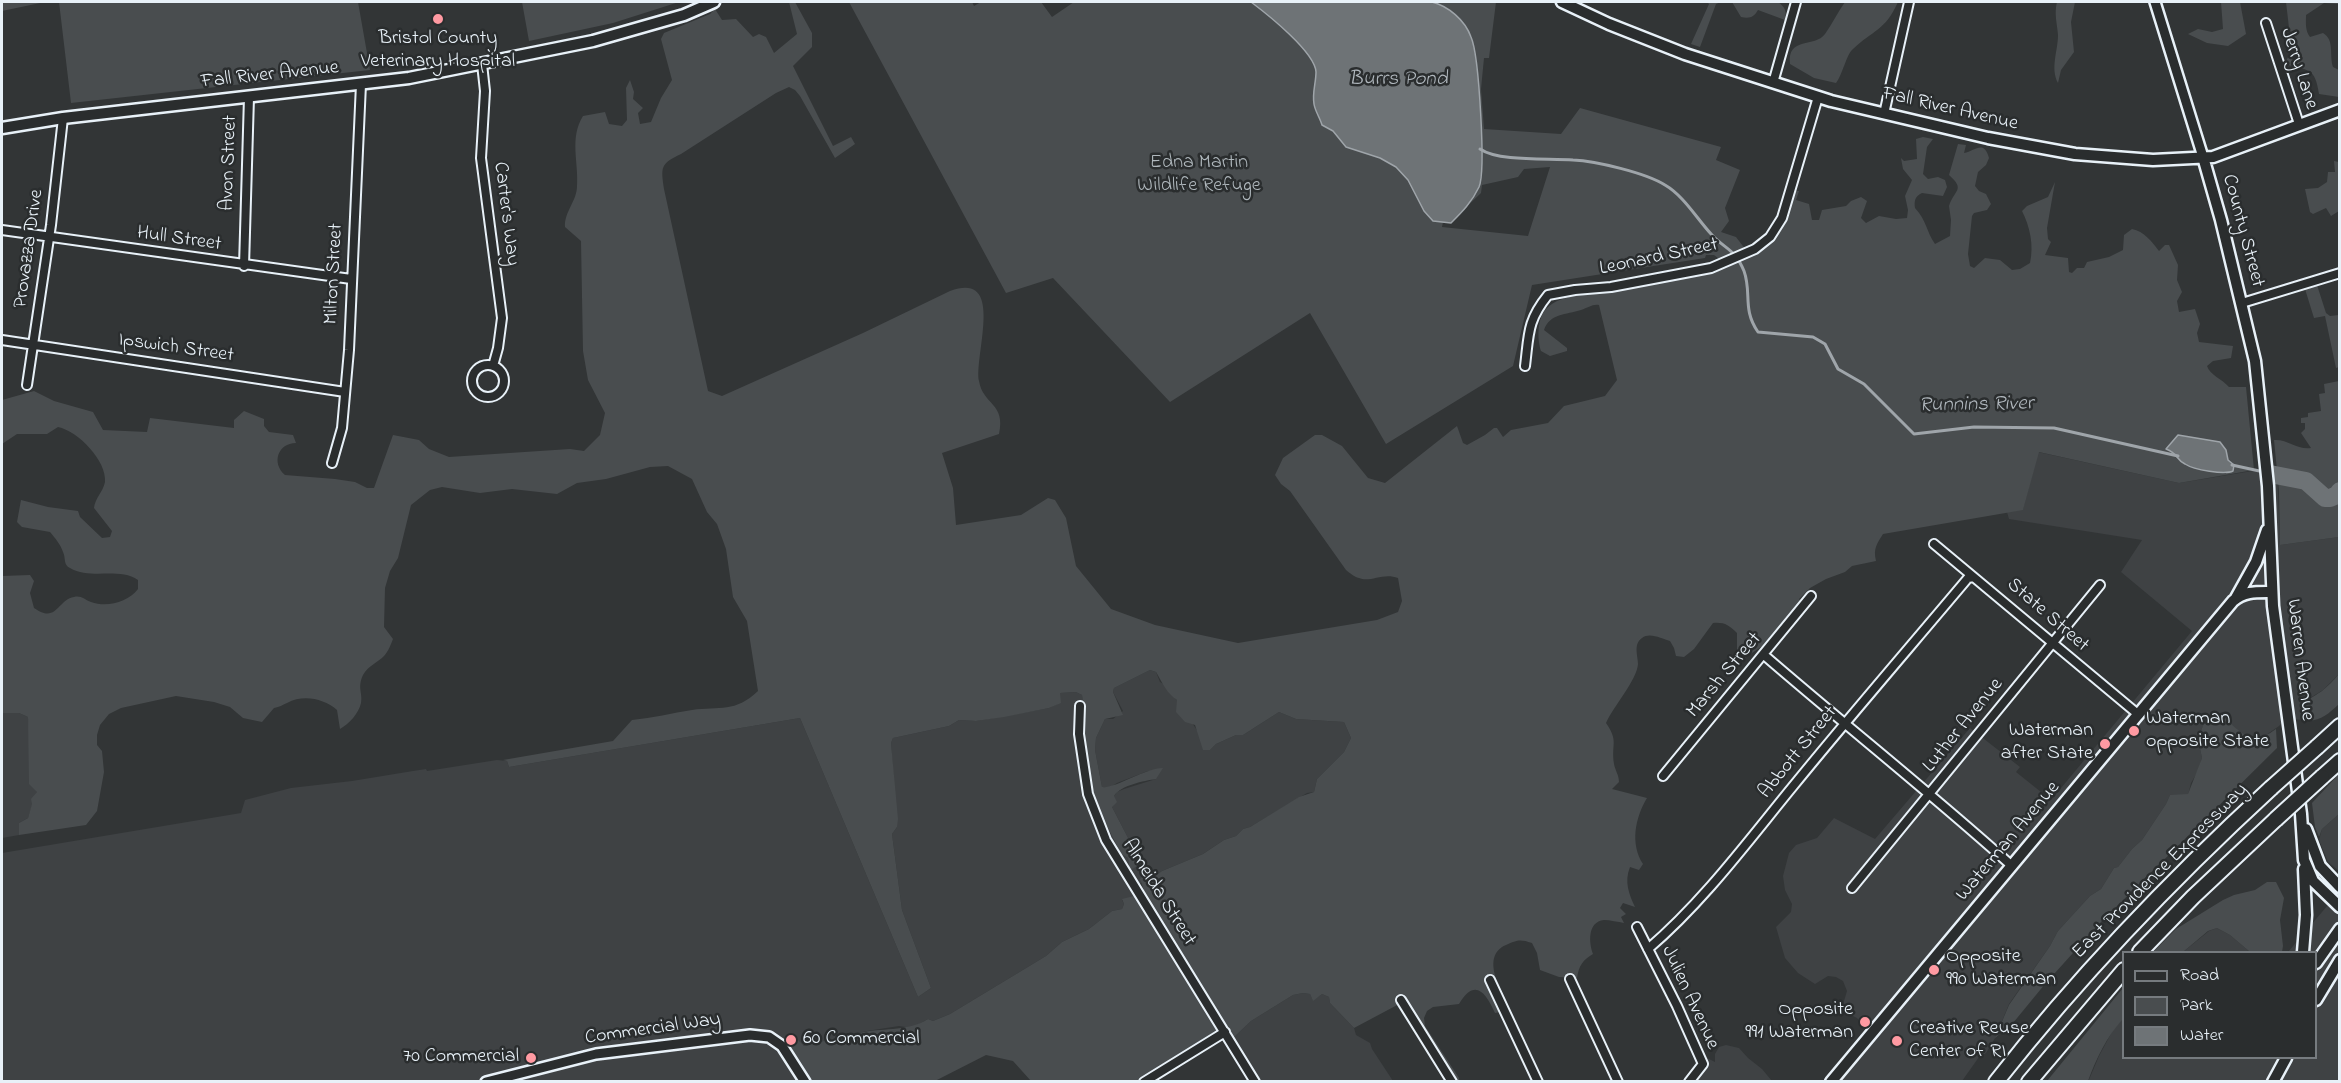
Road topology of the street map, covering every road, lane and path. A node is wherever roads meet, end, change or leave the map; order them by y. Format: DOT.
graph roads {
  1 [pos="714,2"];
  2 [pos="1562,2"];
  3 [pos="1796,2"];
  4 [pos="1909,2"];
  5 [pos="2155,2"];
  6 [pos="2266,23"];
  7 [pos="482,64"];
  8 [pos="1773,83"];
  9 [pos="361,84"];
  10 [pos="249,97"];
  11 [pos="1818,97"];
  12 [pos="2340,110"];
  13 [pos="1884,114"];
  14 [pos="63,118"];
  15 [pos="2299,124"];
  16 [pos="2,128"];
  17 [pos="2203,157"];
  18 [pos="2,230"];
  19 [pos="48,238"];
  20 [pos="244,266"];
  21 [pos="2340,273"];
  22 [pos="351,279"];
  23 [pos="2242,303"];
  24 [pos="2,340"];
  25 [pos="32,344"];
  26 [pos="493,366"];
  27 [pos="1525,366"];
  28 [pos="27,386"];
  29 [pos="345,392"];
  30 [pos="332,463"];
  31 [pos="2268,480"];
  32 [pos="2270,521"];
  33 [pos="1934,544"];
  34 [pos="1973,577"];
  35 [pos="2100,585"];
  36 [pos="2272,592"];
  37 [pos="1811,596"];
  38 [pos="2235,599"];
  39 [pos="2052,643"];
  40 [pos="1764,655"];
  41 [pos="1080,706"];
  42 [pos="2139,715"];
  43 [pos="1844,724"];
  44 [pos="2340,726"];
  45 [pos="2340,760"];
  46 [pos="1663,776"];
  47 [pos="1931,793"];
  48 [pos="2301,814"];
  49 [pos="2304,860"];
  50 [pos="2012,866"];
  51 [pos="2334,880"];
  52 [pos="2340,887"];
  53 [pos="1852,888"];
  54 [pos="2340,907"];
  55 [pos="1637,927"];
  56 [pos="2340,929"];
  57 [pos="1648,949"];
  58 [pos="2141,951"];
  59 [pos="2303,951"];
  60 [pos="2340,960"];
  61 [pos="2317,962"];
  62 [pos="2122,972"];
  63 [pos="1570,979"];
  64 [pos="1490,980"];
  65 [pos="2317,998"];
  66 [pos="1401,1000"];
  67 [pos="1225,1032"];
  68 [pos="2279,1059"];
  69 [pos="2285,1059"];
  70 [pos="486,1082"];
  71 [pos="805,1082"];
  72 [pos="1144,1082"];
  73 [pos="1255,1082"];
  74 [pos="1452,1082"];
  75 [pos="1538,1082"];
  76 [pos="1617,1082"];
  77 [pos="1689,1082"];
  78 [pos="1831,1082"];
  79 [pos="1996,1082"];
  80 [pos="2029,1082"];
  81 [pos="2273,1082"];
  1 -- 7 [label="main road, Fall River Avenue"];
  2 -- 8 [label="main road, Fall River Avenue"];
  3 -- 8 [label="street"];
  4 -- 13 [label="street"];
  5 -- 17 [label="street, County Street"];
  6 -- 15 [label="street, Jerry Lane"];
  7 -- 9 [label="main road, Fall River Avenue"];
  7 -- 26 [label="street, Carter's Way"];
  8 -- 11 [label="main road, Fall River Avenue"];
  9 -- 10 [label="main road, Fall River Avenue"];
  9 -- 22 [label="street, Milton Street"];
  10 -- 14 [label="main road, Fall River Avenue"];
  10 -- 20 [label="street, Avon Street"];
  11 -- 13 [label="main road, Fall River Avenue"];
  11 -- 27 [label="street, Leonard Street"];
  12 -- 15 [label="main road, Fall River Avenue"];
  13 -- 17 [label="main road, Fall River Avenue"];
  14 -- 16 [label="main road, Fall River Avenue"];
  14 -- 19 [label="street, Provazza Drive"];
  15 -- 17 [label="main road, Fall River Avenue"];
  17 -- 23 [label="main road, County Street"];
  18 -- 19 [label="street, Hull Street"];
  19 -- 20 [label="street, Hull Street"];
  19 -- 25 [label="street, Provazza Drive"];
  20 -- 22 [label="street, Hull Street"];
  21 -- 23 [label="street"];
  22 -- 29 [label="street, Milton Street"];
  23 -- 31 [label="main road, County Street"];
  24 -- 25 [label="street, Ipswich Street"];
  25 -- 28 [label="street, Provazza Drive"];
  25 -- 29 [label="street, Ipswich Street"];
  26 -- 26 [label="street, Carter's Way"];
  29 -- 30 [label="street, Milton Street"];
  31 -- 32 [label="main road, Warren Avenue"];
  32 -- 36 [label="main road, Warren Avenue"];
  32 -- 38 [label="main road, Waterman Avenue"];
  33 -- 34 [label="street, State Street"];
  34 -- 39 [label="street, State Street"];
  34 -- 43 [label="street, Abbott Street"];
  35 -- 39 [label="street, Luther Avenue"];
  36 -- 38 [label="main road"];
  36 -- 48 [label="main road, Warren Avenue"];
  37 -- 40 [label="street, Marsh Street"];
  38 -- 42 [label="main road, Waterman Avenue"];
  39 -- 42 [label="street, State Street"];
  39 -- 47 [label="street, Luther Avenue"];
  40 -- 43 [label="street"];
  40 -- 46 [label="street, Marsh Street"];
  41 -- 67 [label="street, Almeida Street"];
  42 -- 50 [label="main road, Waterman Avenue"];
  43 -- 47 [label="street"];
  43 -- 57 [label="street, Abbott Street"];
  44 -- 79 [label="highway, East Providence Expressway, bridge"];
  45 -- 58 [label="highway, East Providence Expressway, bridge"];
  47 -- 50 [label="street"];
  47 -- 53 [label="street, Luther Avenue"];
  48 -- 49 [label="main road, Warren Avenue"];
  48 -- 51 [label="main road, Warren Avenue"];
  49 -- 54 [label="main road, Warren Avenue"];
  49 -- 59 [label="main road"];
  50 -- 78 [label="main road, Waterman Avenue"];
  51 -- 52 [label="main road, Warren Avenue"];
  55 -- 57 [label="street, Julien Avenue"];
  56 -- 61 [label="main road"];
  57 -- 77 [label="street, Julien Avenue"];
  60 -- 65 [label="main road"];
  62 -- 80 [label="highway"];
  63 -- 76 [label="street"];
  64 -- 75 [label="street"];
  66 -- 74 [label="street"];
  67 -- 72 [label="street"];
  67 -- 73 [label="street, Almeida Street"];
  68 -- 81 [label="main road"];
  69 -- 81 [label="main road"];
  70 -- 71 [label="street, Commercial Way"];
}
